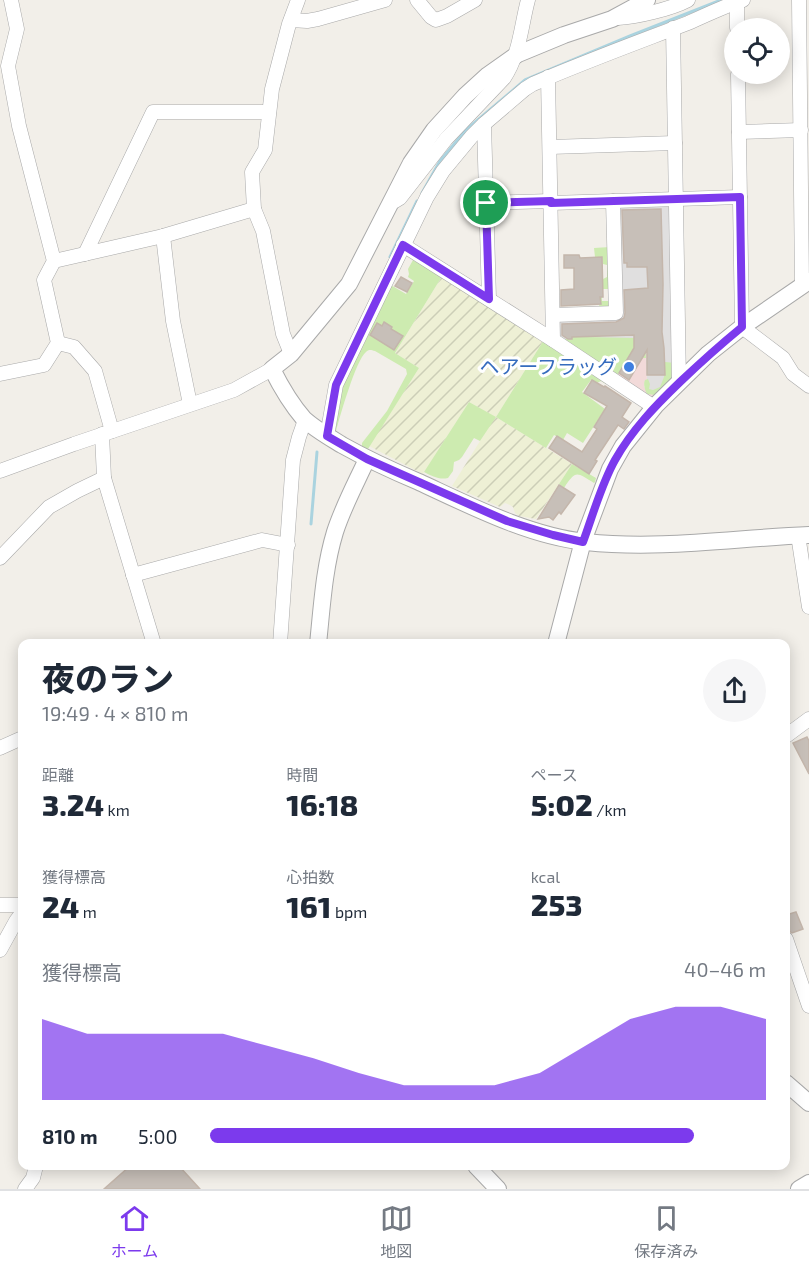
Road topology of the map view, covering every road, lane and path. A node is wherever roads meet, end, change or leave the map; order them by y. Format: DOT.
graph roads {
  1 [pos="11,0"];
  2 [pos="298,0"];
  3 [pos="385,0"];
  4 [pos="417,0"];
  5 [pos="475,0"];
  6 [pos="528,0"];
  7 [pos="647,0"];
  8 [pos="799,0"];
  9 [pos="740,1"];
  10 [pos="685,2"];
  11 [pos="738,18"];
  12 [pos="612,19"];
  13 [pos="291,20"];
  14 [pos="690,22"];
  15 [pos="672,28"];
  16 [pos="515,56"];
  17 [pos="548,77"];
  18 [pos="738,84"];
  19 [pos="269,112"];
  20 [pos="484,124"];
  21 [pos="803,131"];
  22 [pos="739,132"];
  23 [pos="675,143"];
  24 [pos="550,147"];
  25 [pos="740,197"];
  26 [pos="675,199"];
  27 [pos="613,201"];
  28 [pos="551,202"];
  29 [pos="486,203"];
  30 [pos="254,209"];
  31 [pos="163,236"];
  32 [pos="403,245"];
  33 [pos="85,254"];
  34 [pos="54,261"];
  35 [pos="806,283"];
  36 [pos="489,299"];
  37 [pos="553,315"];
  38 [pos="742,327"];
  39 [pos="553,339"];
  40 [pos="57,343"];
  41 [pos="291,354"];
  42 [pos="272,369"];
  43 [pos="0,374"];
  44 [pos="679,383"];
  45 [pos="809,386"];
  46 [pos="190,404"];
  47 [pos="654,407"];
  48 [pos="305,420"];
  49 [pos="107,433"];
  50 [pos="327,436"];
  51 [pos="367,459"];
  52 [pos="0,471"];
  53 [pos="104,478"];
  54 [pos="803,535"];
  55 [pos="583,542"];
  56 [pos="288,545"];
  57 [pos="0,558"];
  58 [pos="133,575"];
  59 [pos="809,607"];
  60 [pos="152,639"];
  61 [pos="280,639"];
  62 [pos="319,639"];
  63 [pos="557,639"];
  64 [pos="809,719"];
  65 [pos="790,733"];
  66 [pos="18,740"];
  67 [pos="0,748"];
  68 [pos="0,905"];
  69 [pos="18,905"];
  70 [pos="18,918"];
  71 [pos="18,919"];
  72 [pos="0,933"];
  73 [pos="0,950"];
  74 [pos="790,951"];
  75 [pos="809,1006"];
  76 [pos="790,1086"];
  77 [pos="809,1103"];
  78 [pos="35,1170"];
  79 [pos="480,1170"];
  80 [pos="809,1183"];
  81 [pos="25,1189"];
  82 [pos="498,1189"];
  83 [pos="799,1189"];
  1 -- 34 [label="street"];
  2 -- 13 [label="street"];
  3 -- 13 [label="street"];
  4 -- 5 [label="street"];
  6 -- 16 [label="street"];
  7 -- 12 [label="street"];
  8 -- 21 [label="street"];
  9 -- 11 [label="street"];
  9 -- 14 [label="street"];
  10 -- 12 [label="street"];
  10 -- 14 [label="street"];
  12 -- 16 [label="street"];
  13 -- 19 [label="street"];
  14 -- 15 [label="street"];
  15 -- 17 [label="street"];
  15 -- 23 [label="street"];
  16 -- 41 [label="street"];
  17 -- 20 [label="street"];
  17 -- 24 [label="street"];
  18 -- 22 [label="street"];
  19 -- 30 [label="street"];
  19 -- 33 [label="street"];
  20 -- 29 [label="street"];
  20 -- 32 [label="street"];
  21 -- 22 [label="street"];
  21 -- 35 [label="street"];
  22 -- 25 [label="street"];
  23 -- 24 [label="street"];
  23 -- 26 [label="street"];
  24 -- 28 [label="street"];
  25 -- 26 [label="street"];
  25 -- 38 [label="street"];
  26 -- 27 [label="street"];
  26 -- 44 [label="street"];
  27 -- 28 [label="street"];
  27 -- 37 [label="street"];
  28 -- 29 [label="street"];
  28 -- 37 [label="street"];
  29 -- 36 [label="street"];
  30 -- 31 [label="street"];
  30 -- 41 [label="street"];
  31 -- 33 [label="street"];
  31 -- 46 [label="street"];
  32 -- 36 [label="street"];
  32 -- 50 [label="street"];
  33 -- 34 [label="street"];
  34 -- 40 [label="street"];
  35 -- 38 [label="street"];
  36 -- 39 [label="street"];
  37 -- 39 [label="street"];
  38 -- 44 [label="street"];
  38 -- 45 [label="street"];
  39 -- 47 [label="street"];
  40 -- 43 [label="street"];
  40 -- 49 [label="street"];
  41 -- 42 [label="street"];
  42 -- 46 [label="street"];
  42 -- 48 [label="street"];
  44 -- 47 [label="street"];
  46 -- 49 [label="street"];
  47 -- 55 [label="street"];
  48 -- 50 [label="street"];
  48 -- 56 [label="street"];
  49 -- 52 [label="street"];
  49 -- 53 [label="street"];
  50 -- 51 [label="street"];
  51 -- 55 [label="street"];
  51 -- 62 [label="street"];
  53 -- 57 [label="street"];
  53 -- 58 [label="street"];
  54 -- 55 [label="street"];
  54 -- 59 [label="street"];
  55 -- 63 [label="street"];
  56 -- 58 [label="street"];
  56 -- 61 [label="street"];
  58 -- 60 [label="street"];
  64 -- 65 [label="street"];
  66 -- 67 [label="street"];
  68 -- 69 [label="street"];
  70 -- 72 [label="street"];
  71 -- 73 [label="street"];
  74 -- 75 [label="street"];
  76 -- 77 [label="street"];
  78 -- 81 [label="street"];
  79 -- 82 [label="street"];
  80 -- 83 [label="street"];
}
